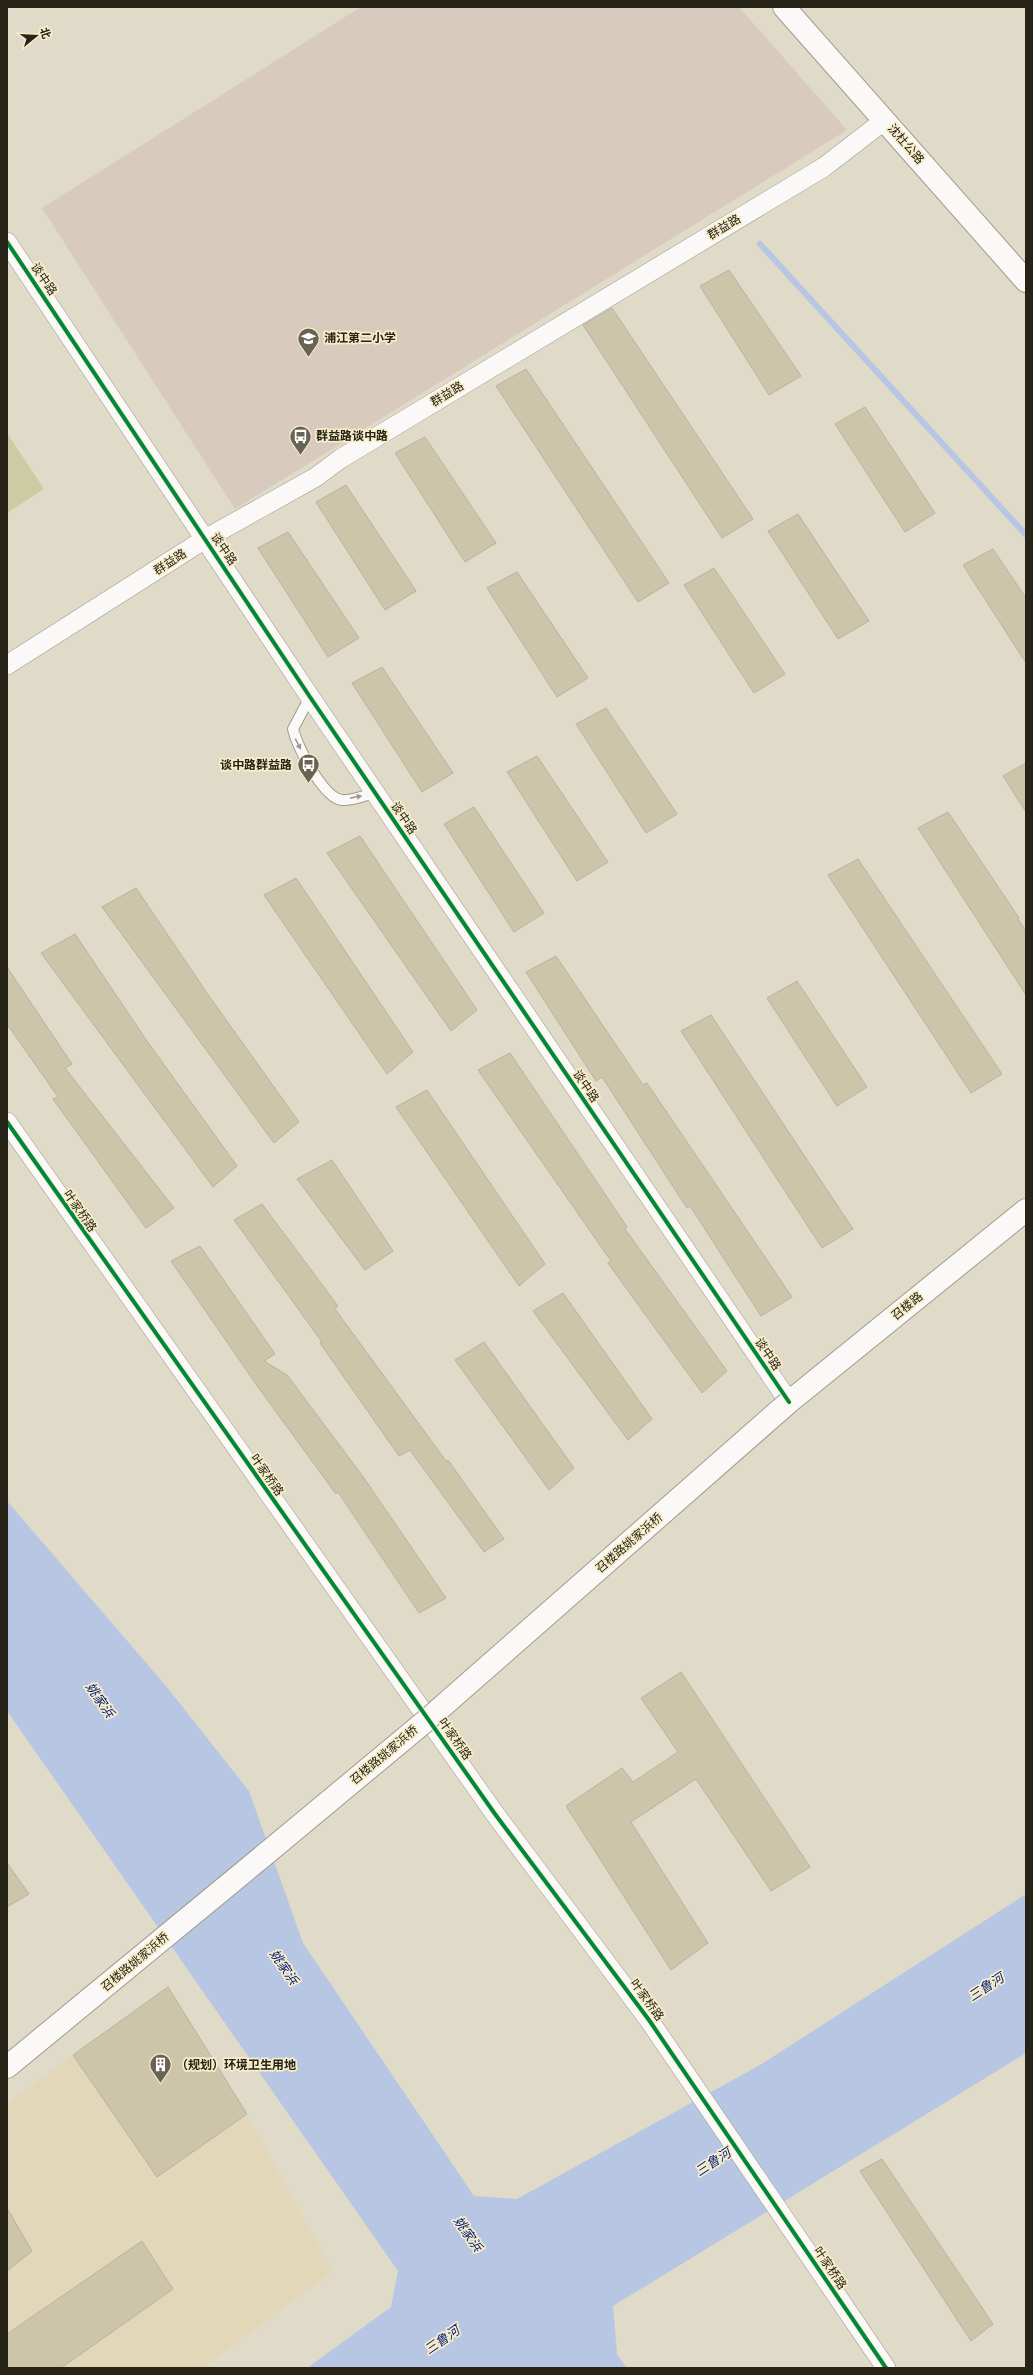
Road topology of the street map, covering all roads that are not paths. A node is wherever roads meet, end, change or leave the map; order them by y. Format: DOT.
graph roads {
  1 [pos="784,7"];
  2 [pos="884,120"];
  3 [pos="7,242"];
  4 [pos="1026,281"];
  5 [pos="205,539"];
  6 [pos="7,665"];
  7 [pos="310,697"];
  8 [pos="375,793"];
  9 [pos="7,1122"];
  10 [pos="1026,1210"];
  11 [pos="789,1402"];
  12 [pos="7,2067"];
  13 [pos="886,2368"];
  1 -- 2 [label="street, 沈杜公路"];
  2 -- 4 [label="street, 沈杜公路"];
  2 -- 5 [label="street, 群益路"];
  3 -- 5 [label="street, 谈中路"];
  5 -- 6 [label="street, 群益路"];
  5 -- 7 [label="street, 谈中路"];
  7 -- 8 [label="street, 谈中路"];
  7 -- 8 [label="lane, one-way"];
  8 -- 11 [label="street, 谈中路"];
  9 -- 13 [label="street, 叶家桥路"];
  10 -- 11 [label="street, 召楼路"];
  11 -- 12 [label="street, 召楼路姚家浜桥, bridge"];
}
